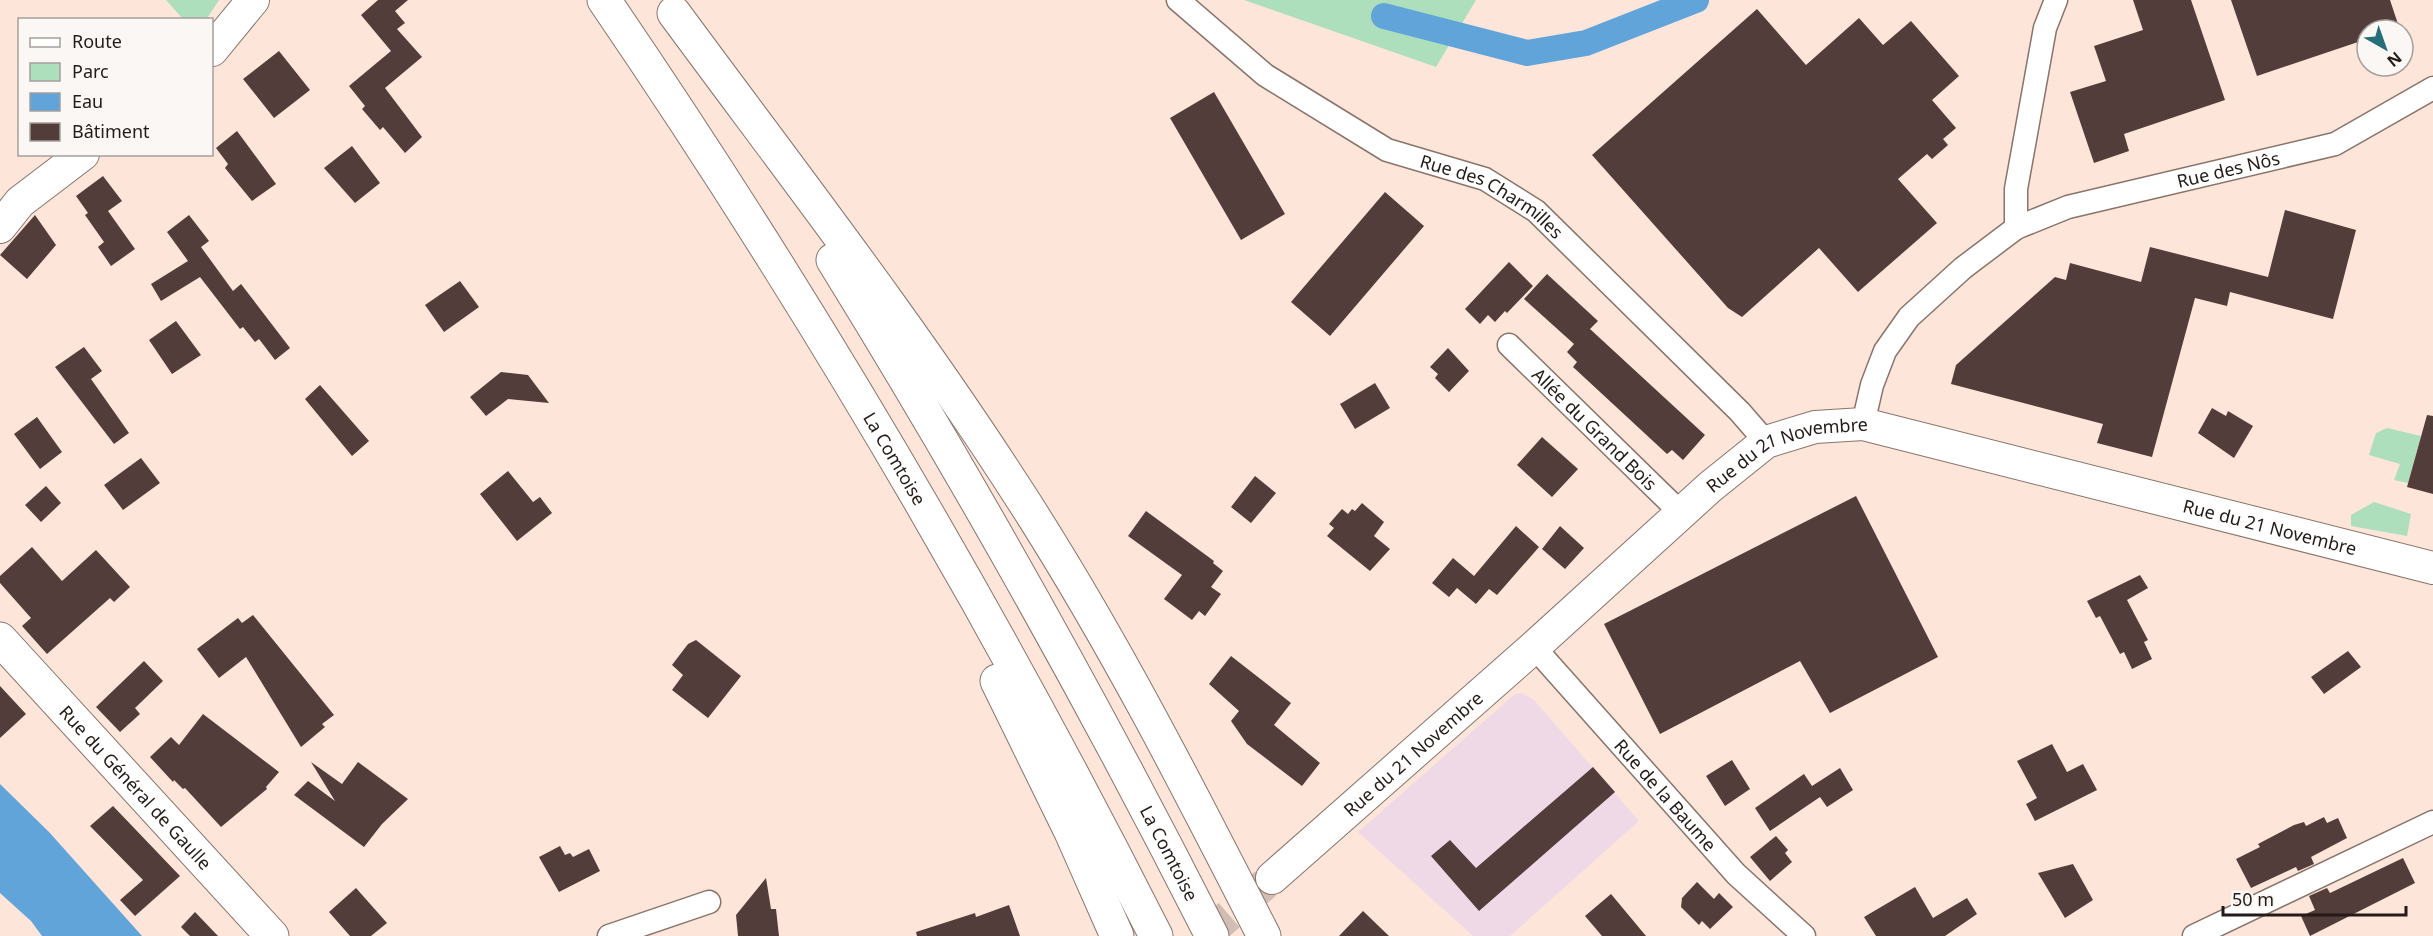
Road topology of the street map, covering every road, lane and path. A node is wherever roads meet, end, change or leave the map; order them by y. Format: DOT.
graph roads {
  1 [pos="253,0"];
  2 [pos="604,0"];
  3 [pos="1178,0"];
  4 [pos="2056,0"];
  5 [pos="669,7"];
  6 [pos="213,49"];
  7 [pos="2433,88"];
  8 [pos="80,156"];
  9 [pos="0,227"];
  10 [pos="2016,228"];
  11 [pos="1509,345"];
  12 [pos="862,404"];
  13 [pos="1863,424"];
  14 [pos="1766,442"];
  15 [pos="1681,513"];
  16 [pos="2433,568"];
  17 [pos="0,639"];
  18 [pos="1534,646"];
  19 [pos="2433,822"];
  20 [pos="1272,878"];
  21 [pos="709,902"];
  22 [pos="272,936"];
  23 [pos="609,936"];
  24 [pos="1117,936"];
  25 [pos="1156,936"];
  26 [pos="1212,936"];
  27 [pos="1264,936"];
  28 [pos="1804,936"];
  29 [pos="2194,936"];
  1 -- 6 [label="street"];
  2 -- 12 [label="main road, La Comtoise"];
  3 -- 14 [label="street, Rue des Charmilles"];
  4 -- 10 [label="street"];
  5 -- 26 [label="main road, La Comtoise"];
  5 -- 27 [label="main road"];
  7 -- 10 [label="street, Rue des Nôs"];
  8 -- 9 [label="street"];
  10 -- 13 [label="street, Rue des Nôs"];
  11 -- 15 [label="street, Allée du Grand Bois"];
  12 -- 24 [label="main road"];
  12 -- 25 [label="main road, La Comtoise"];
  13 -- 14 [label="street, Rue du 21 Novembre"];
  13 -- 16 [label="street, Rue du 21 Novembre"];
  14 -- 15 [label="street, Rue du 21 Novembre"];
  15 -- 18 [label="street, Rue du 21 Novembre"];
  17 -- 22 [label="main road, Rue du Général de Gaulle"];
  18 -- 20 [label="street, Rue du 21 Novembre"];
  18 -- 28 [label="street, Rue de la Baume"];
  19 -- 29 [label="street"];
  21 -- 23 [label="street"];
}
